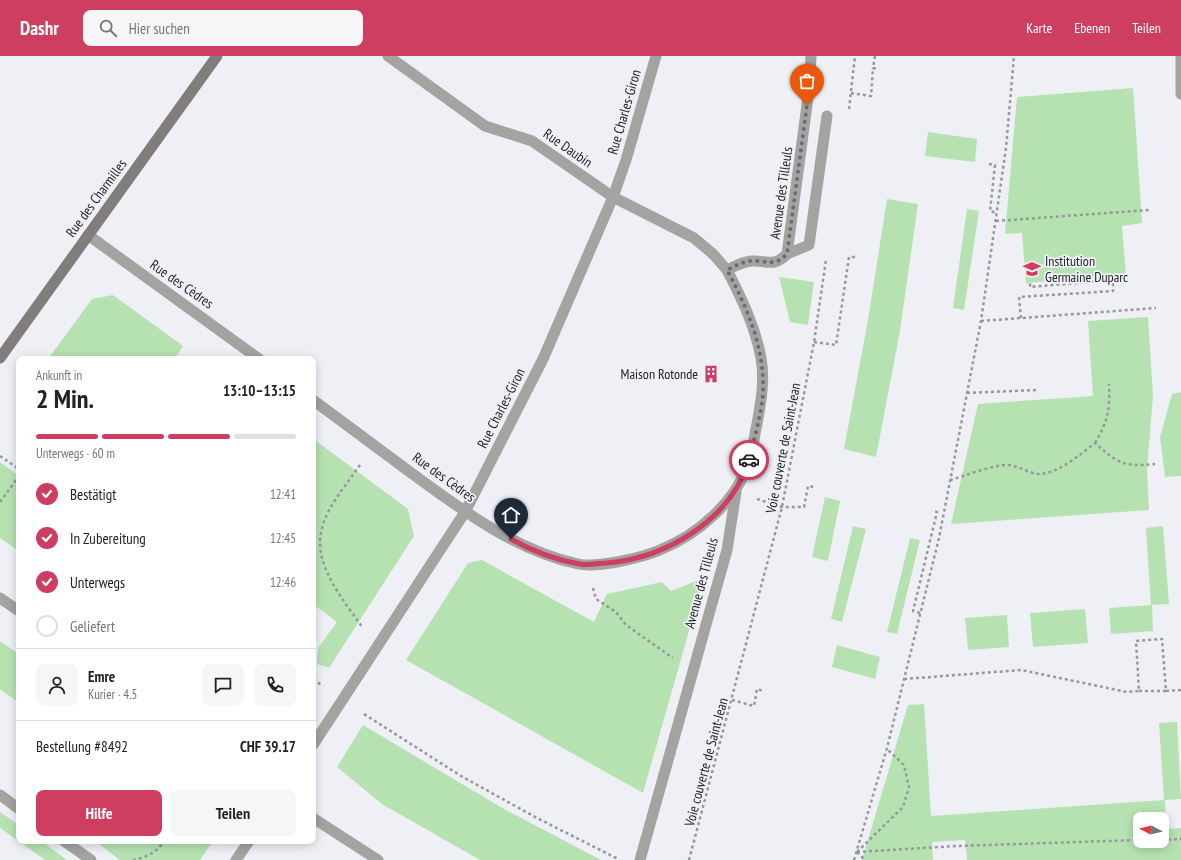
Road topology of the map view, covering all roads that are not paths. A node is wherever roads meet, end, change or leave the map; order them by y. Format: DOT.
graph roads {
  1 [pos="217,56"];
  2 [pos="388,56"];
  3 [pos="656,56"];
  4 [pos="811,56"];
  5 [pos="1181,56"];
  6 [pos="1181,94"];
  7 [pos="827,116"];
  8 [pos="613,197"];
  9 [pos="88,235"];
  10 [pos="787,254"];
  11 [pos="727,270"];
  12 [pos="255,356"];
  13 [pos="0,358"];
  14 [pos="316,402"];
  15 [pos="736,492"];
  16 [pos="465,512"];
  17 [pos="0,598"];
  18 [pos="16,609"];
  19 [pos="316,740"];
  20 [pos="0,795"];
  21 [pos="16,807"];
  22 [pos="316,820"];
  23 [pos="68,844"];
  24 [pos="247,844"];
  25 [pos="91,860"];
  26 [pos="236,860"];
  27 [pos="378,860"];
  28 [pos="640,860"];
  1 -- 9 [label="main road, Rue des Charmilles"];
  2 -- 8 [label="street, Rue Daubin"];
  3 -- 8 [label="street, Rue Charles-Giron"];
  4 -- 10 [label="street, Avenue des Tilleuls"];
  5 -- 6 [label="street"];
  7 -- 10 [label="street"];
  8 -- 11 [label="street, Rue Daubin"];
  8 -- 16 [label="street, Rue Charles-Giron"];
  9 -- 12 [label="street, Rue des Cèdres"];
  9 -- 13 [label="main road, Rue des Charmilles"];
  10 -- 11 [label="street, Avenue des Tilleuls"];
  11 -- 15 [label="street, Avenue des Tilleuls"];
  14 -- 16 [label="street, Rue des Cèdres"];
  15 -- 16 [label="street, Rue des Cèdres"];
  15 -- 28 [label="street, Avenue des Tilleuls"];
  16 -- 19 [label="street, Rue Charles-Giron"];
  17 -- 18 [label="street"];
  20 -- 21 [label="street"];
  22 -- 27 [label="street"];
  23 -- 25 [label="street"];
  24 -- 26 [label="street"];
}
